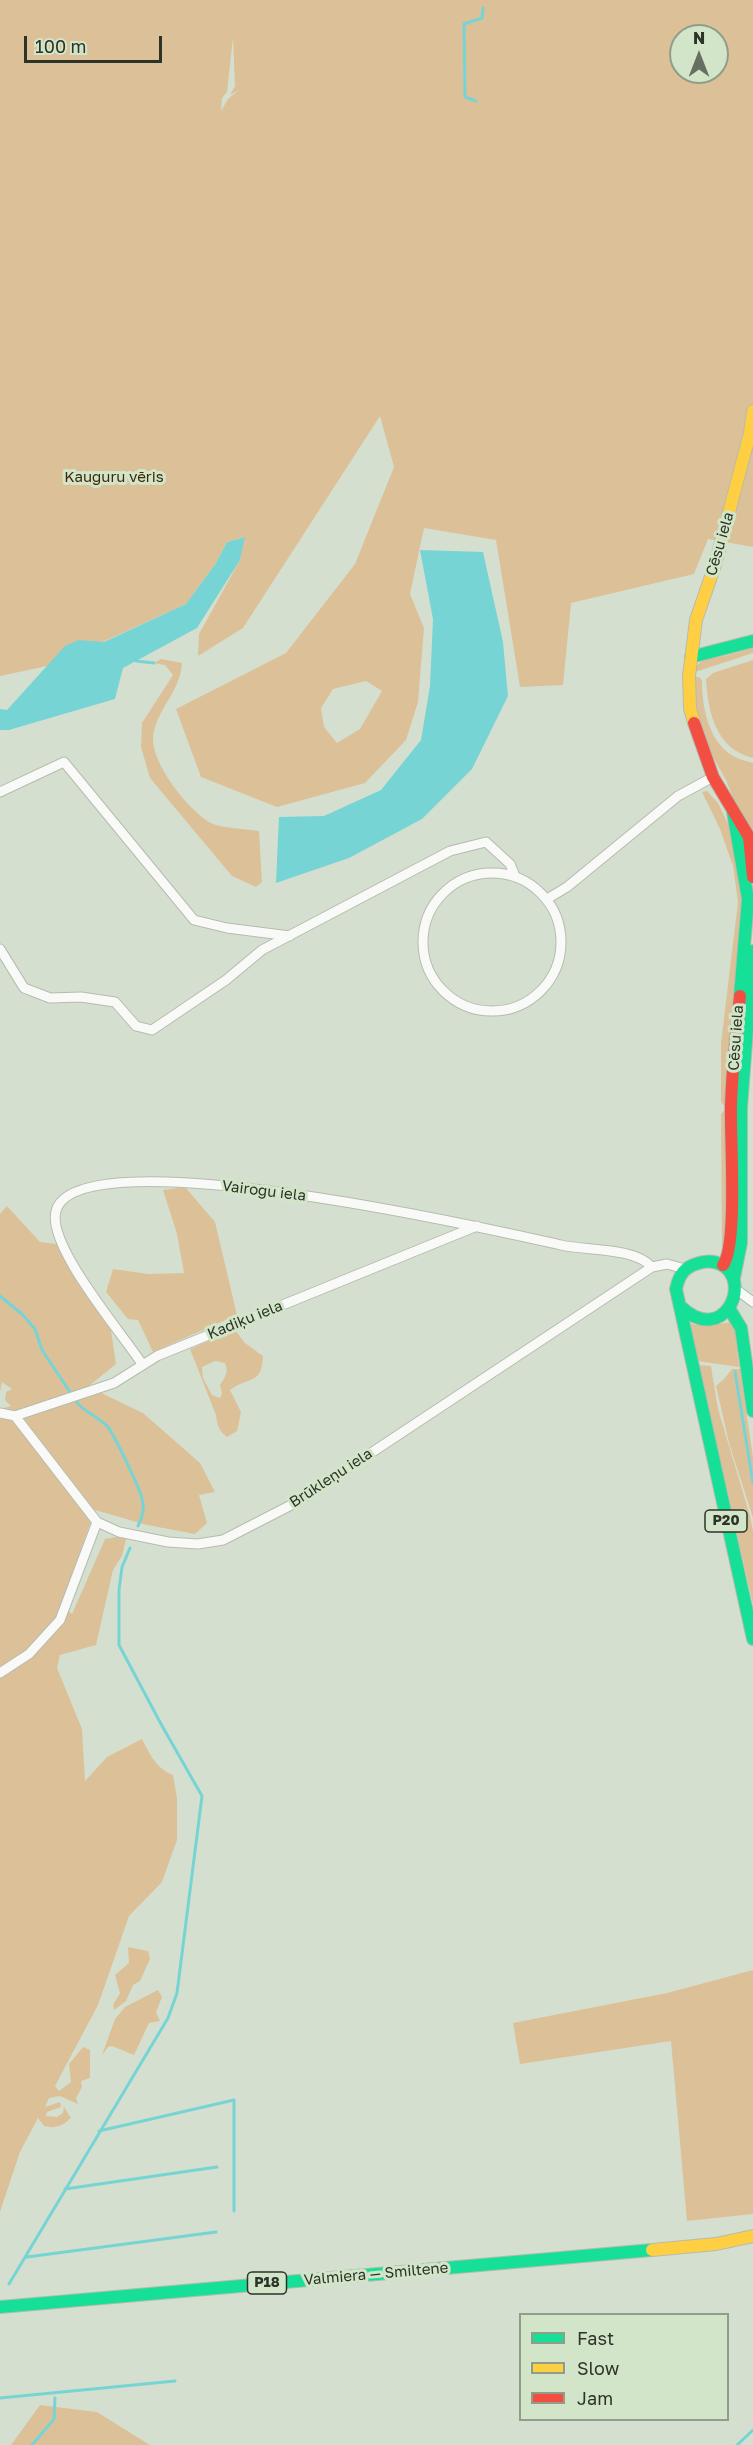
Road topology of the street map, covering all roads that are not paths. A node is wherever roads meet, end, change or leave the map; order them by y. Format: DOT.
graph roads {
  1 [pos="753,413"];
  2 [pos="753,641"];
  3 [pos="691,657"];
  4 [pos="713,777"];
  5 [pos="0,792"];
  6 [pos="733,812"];
  7 [pos="515,876"];
  8 [pos="753,877"];
  9 [pos="547,899"];
  10 [pos="751,903"];
  11 [pos="290,936"];
  12 [pos="0,949"];
  13 [pos="753,951"];
  14 [pos="477,1226"];
  15 [pos="723,1265"];
  16 [pos="654,1266"];
  17 [pos="681,1275"];
  18 [pos="736,1284"];
  19 [pos="753,1304"];
  20 [pos="681,1307"];
  21 [pos="732,1307"];
  22 [pos="142,1364"];
  23 [pos="753,1411"];
  24 [pos="0,1413"];
  25 [pos="15,1416"];
  26 [pos="98,1522"];
  27 [pos="753,1638"];
  28 [pos="0,1673"];
  29 [pos="753,2236"];
  30 [pos="716,2244"];
  31 [pos="753,2246"];
  32 [pos="0,2307"];
  1 -- 3 [label="main road, Cēsu iela"];
  2 -- 3 [label="main road"];
  3 -- 4 [label="main road, Cēsu iela"];
  4 -- 6 [label="main road, Cēsu iela"];
  4 -- 9 [label="street"];
  5 -- 11 [label="street"];
  6 -- 8 [label="main road, Cēsu iela"];
  6 -- 10 [label="main road, Cēsu iela"];
  7 -- 9 [label="street"];
  7 -- 9 [label="street"];
  7 -- 11 [label="street"];
  10 -- 15 [label="main road, Cēsu iela"];
  11 -- 12 [label="street"];
  13 -- 18 [label="main road, Cēsu iela"];
  14 -- 16 [label="street, Vairogu iela"];
  14 -- 22 [label="street, Kadiķu iela"];
  14 -- 22 [label="street, Vairogu iela"];
  15 -- 17 [label="main road"];
  15 -- 18 [label="main road"];
  16 -- 17 [label="street"];
  16 -- 26 [label="street, Brūkleņu iela"];
  17 -- 20 [label="main road"];
  18 -- 19 [label="street"];
  18 -- 21 [label="main road, Cēsu iela"];
  19 -- 21 [label="street"];
  20 -- 21 [label="main road"];
  20 -- 27 [label="main road, P20"];
  21 -- 23 [label="main road"];
  22 -- 25 [label="street, Kadiķu iela"];
  24 -- 25 [label="street"];
  25 -- 26 [label="street, Brūkleņu iela"];
  26 -- 28 [label="street"];
  29 -- 30 [label="main road, Valmiera — Smiltene / P18"];
  30 -- 31 [label="main road, Valmiera — Smiltene / P18"];
  30 -- 32 [label="main road, Valmiera — Smiltene / P18"];
}
